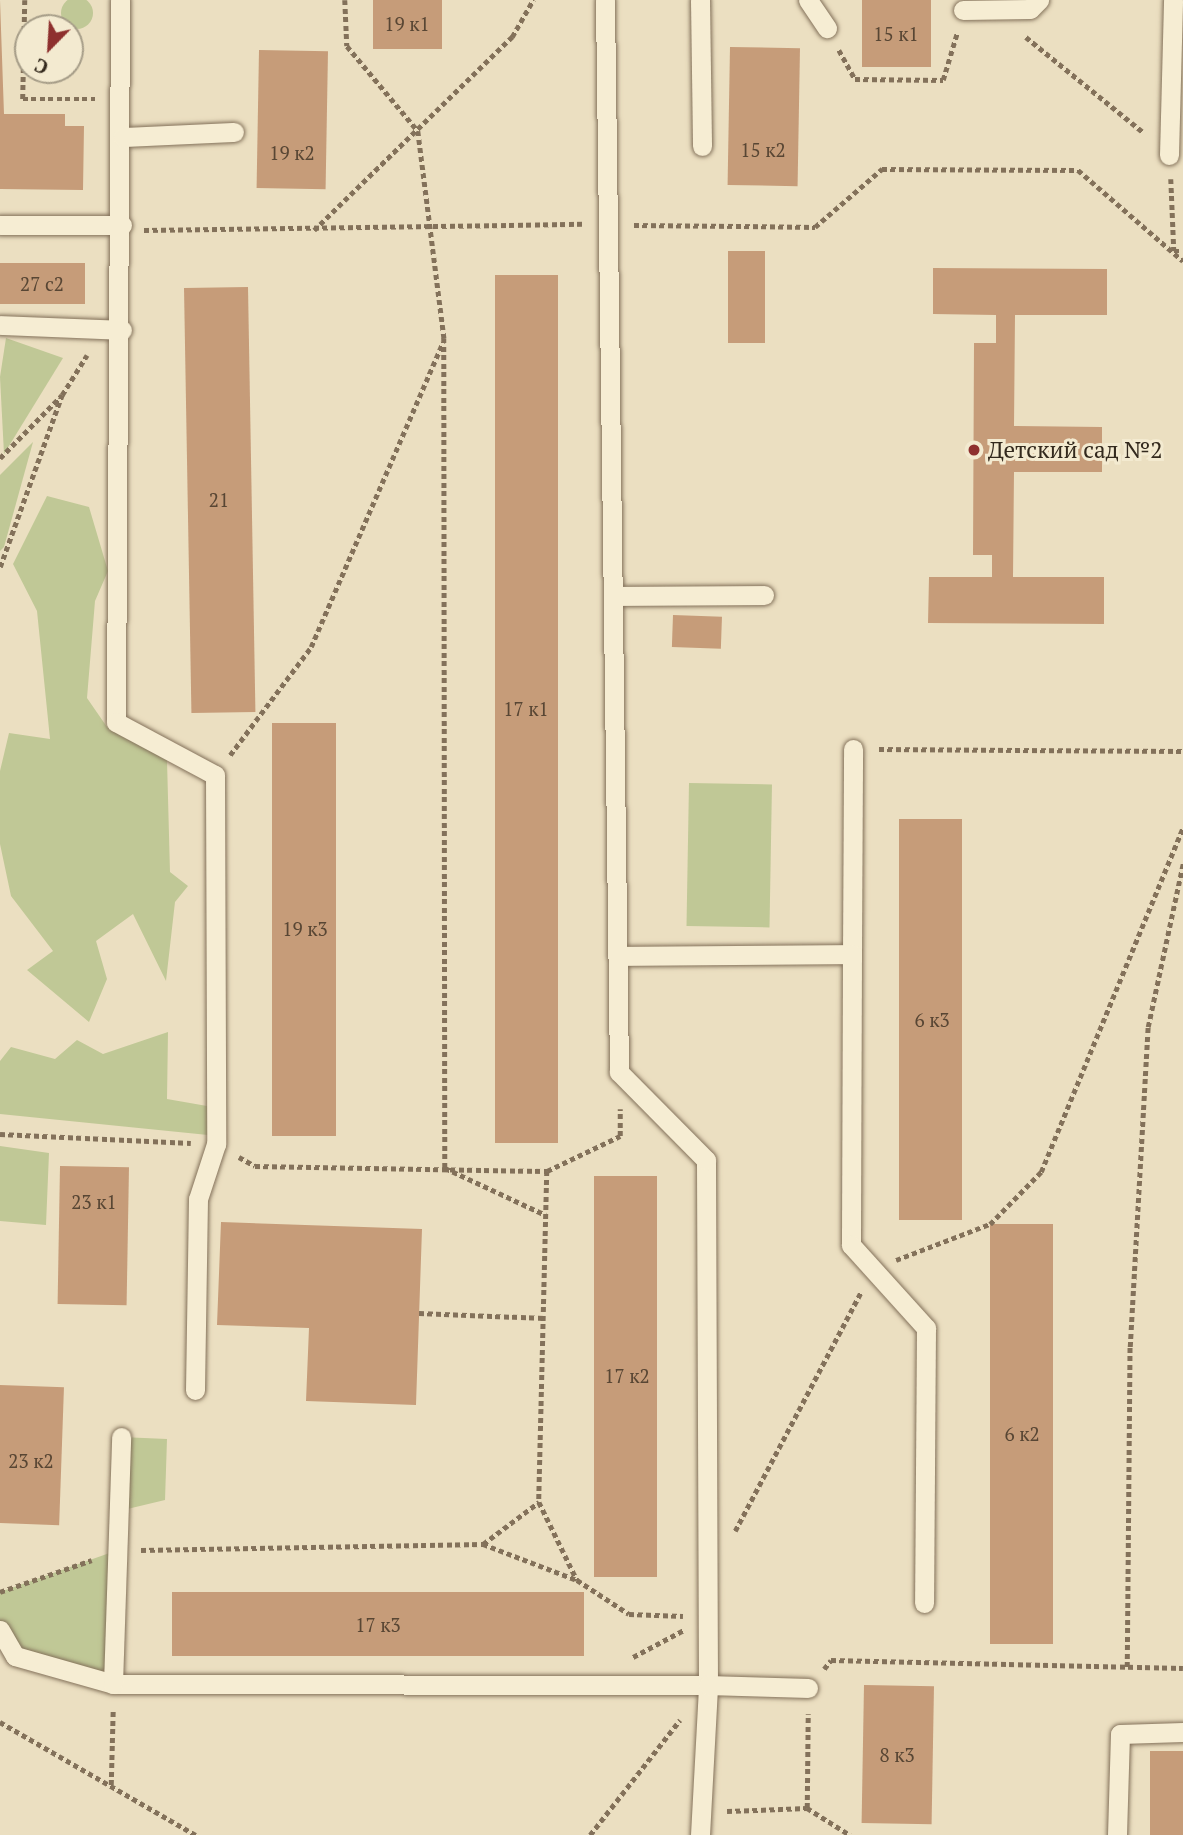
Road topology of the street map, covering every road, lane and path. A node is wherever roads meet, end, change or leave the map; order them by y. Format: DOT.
graph roads {
  1 [pos="25,0"];
  2 [pos="120,0"];
  3 [pos="345,0"];
  4 [pos="533,0"];
  5 [pos="605,0"];
  6 [pos="700,0"];
  7 [pos="808,0"];
  8 [pos="1040,0"];
  9 [pos="1173,0"];
  10 [pos="963,10"];
  11 [pos="988,10"];
  12 [pos="827,28"];
  13 [pos="99,112"];
  14 [pos="418,131"];
  15 [pos="234,132"];
  16 [pos="123,137"];
  17 [pos="702,146"];
  18 [pos="1170,155"];
  19 [pos="0,225"];
  20 [pos="431,225"];
  21 [pos="610,225"];
  22 [pos="122,228"];
  23 [pos="313,230"];
  24 [pos="1174,251"];
  25 [pos="1183,251"];
  26 [pos="1183,261"];
  27 [pos="0,325"];
  28 [pos="113,329"];
  29 [pos="444,338"];
  30 [pos="62,395"];
  31 [pos="0,458"];
  32 [pos="0,567"];
  33 [pos="764,595"];
  34 [pos="617,596"];
  35 [pos="853,749"];
  36 [pos="1183,751"];
  37 [pos="215,775"];
  38 [pos="1183,827"];
  39 [pos="1183,864"];
  40 [pos="852,954"];
  41 [pos="619,956"];
  42 [pos="619,1072"];
  43 [pos="0,1134"];
  44 [pos="216,1144"];
  45 [pos="446,1168"];
  46 [pos="547,1171"];
  47 [pos="546,1214"];
  48 [pos="873,1269"];
  49 [pos="419,1313"];
  50 [pos="545,1318"];
  51 [pos="195,1390"];
  52 [pos="121,1437"];
  53 [pos="539,1502"];
  54 [pos="483,1544"];
  55 [pos="731,1545"];
  56 [pos="118,1550"];
  57 [pos="577,1580"];
  58 [pos="0,1592"];
  59 [pos="924,1603"];
  60 [pos="708,1617"];
  61 [pos="0,1630"];
  62 [pos="629,1660"];
  63 [pos="1127,1667"];
  64 [pos="1183,1668"];
  65 [pos="113,1684"];
  66 [pos="708,1685"];
  67 [pos="808,1688"];
  68 [pos="0,1722"];
  69 [pos="1183,1732"];
  70 [pos="111,1785"];
  71 [pos="807,1808"];
  72 [pos="702,1812"];
  73 [pos="197,1835"];
  74 [pos="590,1835"];
  75 [pos="700,1835"];
  76 [pos="850,1835"];
  77 [pos="1117,1835"];
  1 -- 13 [label="path"];
  2 -- 16 [label="lane"];
  3 -- 14 [label="path"];
  4 -- 14 [label="path"];
  5 -- 21 [label="lane"];
  6 -- 17 [label="lane"];
  7 -- 12 [label="lane"];
  8 -- 11 [label="lane"];
  9 -- 18 [label="lane"];
  10 -- 11 [label="lane"];
  10 -- 12 [label="path"];
  11 -- 18 [label="path"];
  14 -- 20 [label="path"];
  14 -- 23 [label="path"];
  15 -- 16 [label="lane"];
  16 -- 22 [label="lane"];
  18 -- 24 [label="path"];
  19 -- 22 [label="lane"];
  20 -- 21 [label="path"];
  20 -- 23 [label="path"];
  20 -- 29 [label="path"];
  21 -- 24 [label="path"];
  21 -- 34 [label="lane"];
  22 -- 23 [label="path"];
  22 -- 28 [label="lane"];
  24 -- 25 [label="path"];
  24 -- 26 [label="path"];
  27 -- 28 [label="lane"];
  28 -- 30 [label="path"];
  28 -- 37 [label="lane"];
  29 -- 37 [label="path"];
  29 -- 45 [label="path"];
  30 -- 31 [label="path"];
  30 -- 32 [label="path"];
  33 -- 34 [label="lane"];
  34 -- 41 [label="lane"];
  35 -- 36 [label="path"];
  35 -- 40 [label="lane"];
  37 -- 44 [label="lane"];
  38 -- 48 [label="path"];
  39 -- 63 [label="path"];
  40 -- 41 [label="lane"];
  40 -- 48 [label="lane"];
  41 -- 42 [label="lane"];
  42 -- 46 [label="path"];
  42 -- 60 [label="lane"];
  43 -- 44 [label="path"];
  44 -- 45 [label="path"];
  44 -- 51 [label="lane"];
  45 -- 46 [label="path"];
  45 -- 47 [label="path"];
  46 -- 47 [label="path"];
  47 -- 50 [label="path"];
  48 -- 55 [label="path"];
  48 -- 59 [label="lane"];
  49 -- 50 [label="path"];
  50 -- 53 [label="path"];
  52 -- 56 [label="lane"];
  53 -- 54 [label="path"];
  53 -- 57 [label="path"];
  54 -- 56 [label="path"];
  54 -- 57 [label="path"];
  56 -- 58 [label="path"];
  56 -- 65 [label="lane"];
  57 -- 60 [label="path"];
  60 -- 62 [label="path"];
  60 -- 66 [label="lane"];
  61 -- 65 [label="lane"];
  63 -- 64 [label="path"];
  63 -- 67 [label="path"];
  65 -- 66 [label="lane"];
  65 -- 70 [label="path"];
  66 -- 67 [label="lane"];
  66 -- 72 [label="lane"];
  66 -- 74 [label="path"];
  67 -- 71 [label="path"];
  68 -- 70 [label="path"];
  69 -- 77 [label="lane"];
  70 -- 73 [label="path"];
  71 -- 72 [label="path"];
  71 -- 76 [label="path"];
  72 -- 75 [label="lane"];
}
